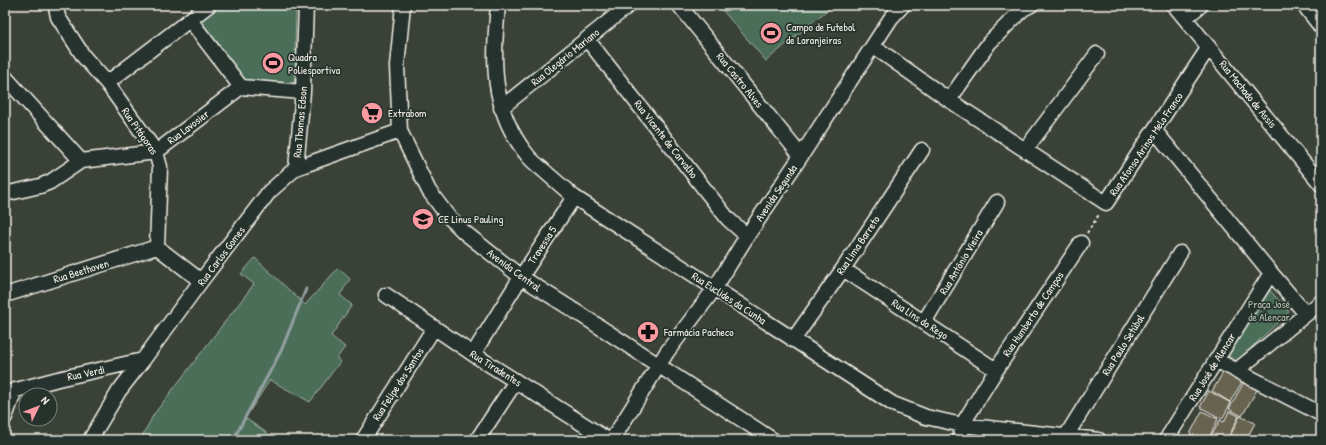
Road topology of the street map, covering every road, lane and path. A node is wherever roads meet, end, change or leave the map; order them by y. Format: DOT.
graph roads {
  1 [pos="57,5"];
  2 [pos="209,5"];
  3 [pos="306,5"];
  4 [pos="403,5"];
  5 [pos="498,5"];
  6 [pos="630,5"];
  7 [pos="679,5"];
  8 [pos="903,5"];
  9 [pos="1031,5"];
  10 [pos="1174,5"];
  11 [pos="1201,5"];
  12 [pos="1304,5"];
  13 [pos="893,11"];
  14 [pos="1185,18"];
  15 [pos="190,20"];
  16 [pos="1321,27"];
  17 [pos="587,39"];
  18 [pos="873,46"];
  19 [pos="1209,47"];
  20 [pos="1098,54"];
  21 [pos="5,77"];
  22 [pos="107,83"];
  23 [pos="241,88"];
  24 [pos="303,92"];
  25 [pos="949,100"];
  26 [pos="501,108"];
  27 [pos="400,131"];
  28 [pos="1155,131"];
  29 [pos="922,150"];
  30 [pos="1026,150"];
  31 [pos="156,152"];
  32 [pos="801,156"];
  33 [pos="81,161"];
  34 [pos="296,168"];
  35 [pos="1321,184"];
  36 [pos="5,194"];
  37 [pos="574,197"];
  38 [pos="997,202"];
  39 [pos="1106,203"];
  40 [pos="748,236"];
  41 [pos="1081,244"];
  42 [pos="157,247"];
  43 [pos="1180,253"];
  44 [pos="843,269"];
  45 [pos="1271,273"];
  46 [pos="521,277"];
  47 [pos="201,281"];
  48 [pos="715,288"];
  49 [pos="5,295"];
  50 [pos="386,295"];
  51 [pos="1321,302"];
  52 [pos="1306,314"];
  53 [pos="924,322"];
  54 [pos="434,328"];
  55 [pos="793,340"];
  56 [pos="473,354"];
  57 [pos="143,360"];
  58 [pos="1216,360"];
  59 [pos="658,366"];
  60 [pos="996,370"];
  61 [pos="1236,371"];
  62 [pos="516,381"];
  63 [pos="10,392"];
  64 [pos="1321,414"];
  65 [pos="5,417"];
  66 [pos="962,425"];
  67 [pos="1066,436"];
  68 [pos="90,440"];
  69 [pos="363,440"];
  70 [pos="476,440"];
  71 [pos="608,440"];
  72 [pos="612,440"];
  73 [pos="774,440"];
  74 [pos="960,440"];
  75 [pos="1100,440"];
  76 [pos="1166,440"];
  1 -- 22 [label="street, Rua Pitágoras"];
  2 -- 15 [label="street"];
  3 -- 24 [label="street, Rua Thomas Edson"];
  4 -- 27 [label="street, Avenida Central"];
  5 -- 26 [label="street, Rua Euclides da Cunha"];
  6 -- 17 [label="street, Rua Olegário Mariano"];
  7 -- 32 [label="street, Rua Castro Alves"];
  8 -- 13 [label="street, Avenida Segunda"];
  9 -- 25 [label="street"];
  10 -- 14 [label="street, Rua Machado de Assis"];
  11 -- 14 [label="street"];
  12 -- 16 [label="street"];
  13 -- 18 [label="street, Avenida Segunda"];
  14 -- 19 [label="street, Rua Machado de Assis"];
  15 -- 22 [label="street"];
  15 -- 23 [label="street"];
  17 -- 26 [label="street, Rua Olegário Mariano"];
  17 -- 40 [label="street, Rua Vicente de Carvalho"];
  18 -- 25 [label="street, Rua Afonso Arinos Melo Franco"];
  18 -- 32 [label="street, Avenida Segunda"];
  19 -- 28 [label="street, Rua Afonso Arinos Melo Franco"];
  19 -- 35 [label="street, Rua Machado de Assis"];
  20 -- 30 [label="street"];
  21 -- 33 [label="street"];
  22 -- 31 [label="street, Rua Pitágoras"];
  23 -- 24 [label="street"];
  23 -- 31 [label="street, Rua Lavosier"];
  24 -- 34 [label="street, Rua Thomas Edson"];
  25 -- 30 [label="street, Rua Afonso Arinos Melo Franco"];
  26 -- 37 [label="street, Rua Euclides da Cunha"];
  27 -- 34 [label="street, Rua Carlos Gomes"];
  27 -- 46 [label="street, Avenida Central"];
  28 -- 39 [label="street, Rua Afonso Arinos Melo Franco"];
  28 -- 45 [label="street"];
  29 -- 44 [label="street, Rua Lima Barreto"];
  30 -- 39 [label="street, Rua Afonso Arinos Melo Franco"];
  31 -- 33 [label="street, Rua Lavosier"];
  31 -- 42 [label="street, Rua Pitágoras"];
  32 -- 40 [label="street, Avenida Segunda"];
  33 -- 36 [label="street, Rua Lavosier"];
  34 -- 47 [label="street, Rua Carlos Gomes"];
  37 -- 46 [label="street, Travessa 5"];
  37 -- 48 [label="street, Rua Euclides da Cunha"];
  38 -- 53 [label="street, Rua Antônio Vieira"];
  39 -- 41 [label="path"];
  40 -- 48 [label="street, Avenida Segunda"];
  41 -- 60 [label="street, Rua Humberto de Campos"];
  42 -- 47 [label="street"];
  42 -- 49 [label="street, Rua Beethoven"];
  43 -- 67 [label="street, Rua Paulo Setúbal"];
  44 -- 53 [label="street, Rua Lins do Rego"];
  44 -- 55 [label="street, Rua Lima Barreto"];
  45 -- 52 [label="street"];
  45 -- 58 [label="street, Rua José de Alencar"];
  46 -- 56 [label="street, Travessa 5"];
  46 -- 59 [label="street, Avenida Central"];
  47 -- 57 [label="street, Rua Carlos Gomes"];
  48 -- 55 [label="street, Rua Euclides da Cunha"];
  48 -- 59 [label="street, Avenida Segunda"];
  50 -- 54 [label="street, Rua Tiradentes"];
  51 -- 52 [label="street"];
  52 -- 61 [label="street"];
  53 -- 60 [label="street, Rua Lins do Rego"];
  54 -- 56 [label="street, Rua Tiradentes"];
  54 -- 69 [label="street, Rua Felipe dos Santos"];
  55 -- 66 [label="street, Rua Euclides da Cunha"];
  56 -- 62 [label="street, Rua Tiradentes"];
  57 -- 63 [label="street, Rua Verdi"];
  57 -- 68 [label="street, Rua Carlos Gomes"];
  58 -- 61 [label="street"];
  58 -- 76 [label="street, Rua José de Alencar"];
  59 -- 72 [label="street, Avenida Segunda"];
  59 -- 73 [label="street, Avenida Central"];
  60 -- 66 [label="street, Rua Humberto de Campos"];
  61 -- 64 [label="street"];
  62 -- 70 [label="street"];
  62 -- 71 [label="street, Rua Tiradentes"];
  63 -- 65 [label="street"];
  66 -- 67 [label="street, Rua Euclides da Cunha"];
  66 -- 74 [label="street"];
  67 -- 75 [label="street, Rua Euclides da Cunha"];
}
